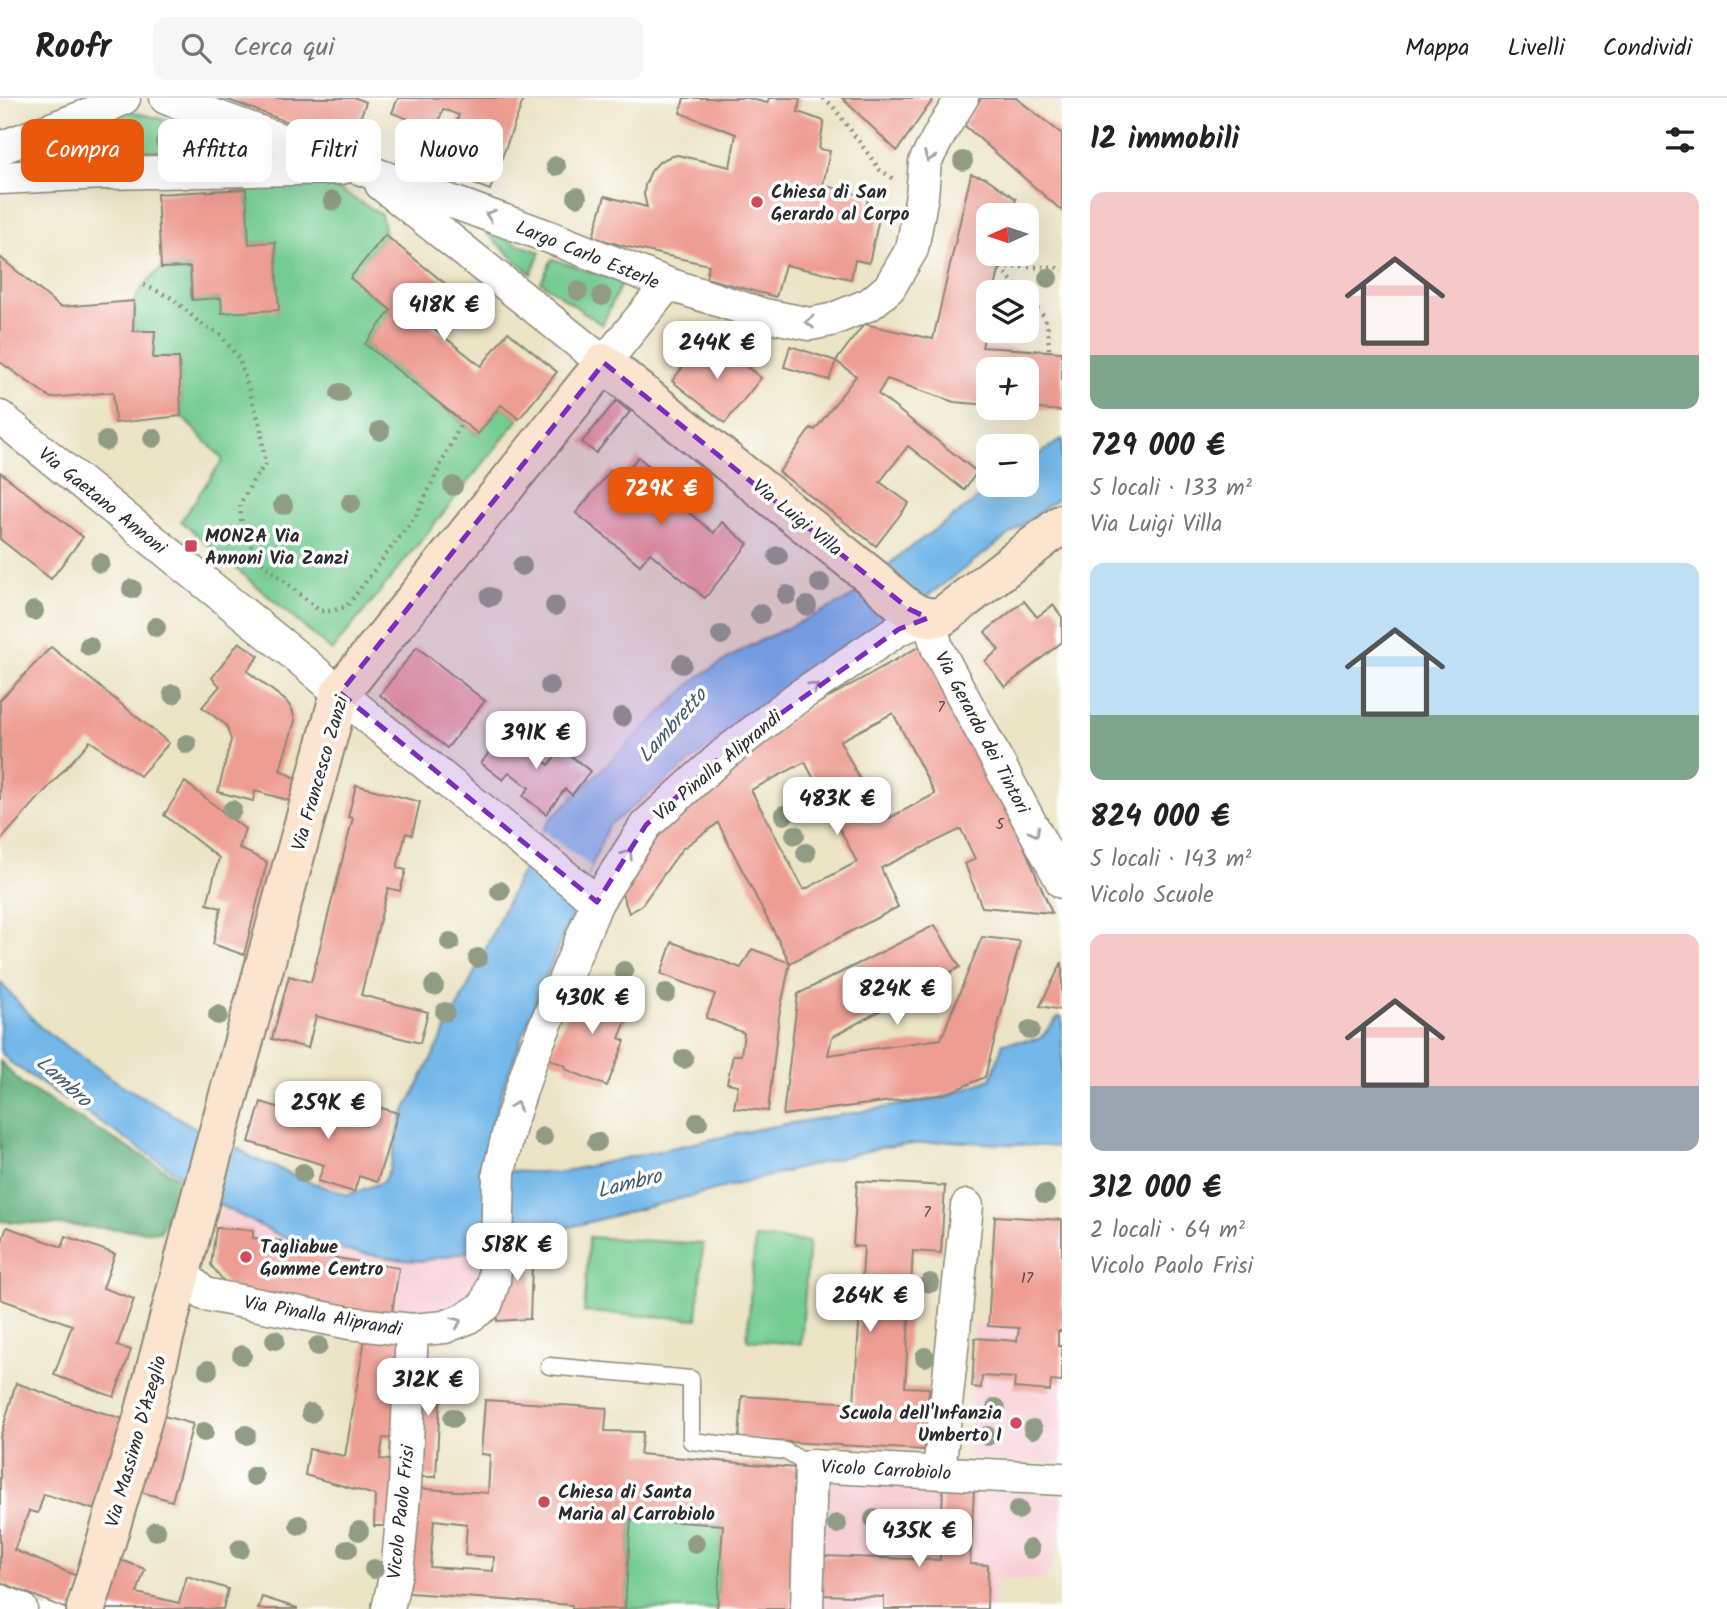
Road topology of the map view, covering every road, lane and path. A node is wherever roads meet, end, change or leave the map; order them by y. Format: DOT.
graph roads {
  1 [pos="124,98"];
  2 [pos="166,98"];
  3 [pos="823,98"];
  4 [pos="962,98"];
  5 [pos="201,110"];
  6 [pos="91,114"];
  7 [pos="89,119"];
  8 [pos="201,119"];
  9 [pos="286,141"];
  10 [pos="0,148"];
  11 [pos="880,170"];
  12 [pos="381,175"];
  13 [pos="21,177"];
  14 [pos="0,178"];
  15 [pos="378,182"];
  16 [pos="1062,271"];
  17 [pos="1011,280"];
  18 [pos="668,284"];
  19 [pos="144,285"];
  20 [pos="1039,311"];
  21 [pos="1049,351"];
  22 [pos="604,363"];
  23 [pos="0,416"];
  24 [pos="461,421"];
  25 [pos="1062,524"];
  26 [pos="918,614"];
  27 [pos="340,693"];
  28 [pos="1062,882"];
  29 [pos="592,897"];
  30 [pos="967,1206"];
  31 [pos="181,1272"];
  32 [pos="412,1330"];
  33 [pos="549,1366"];
  34 [pos="811,1466"];
  35 [pos="939,1472"];
  36 [pos="1062,1479"];
  37 [pos="0,1601"];
  38 [pos="21,1609"];
  39 [pos="86,1609"];
  40 [pos="387,1609"];
  41 [pos="807,1609"];
  1 -- 6 [label="street"];
  2 -- 5 [label="street, Largo Carlo Esterle"];
  3 -- 11 [label="path"];
  4 -- 18 [label="street, one-way"];
  5 -- 8 [label="street"];
  5 -- 9 [label="street, Largo Carlo Esterle"];
  6 -- 7 [label="street"];
  6 -- 10 [label="street"];
  18 -- 12 [label="street, Largo Carlo Esterle, one-way"];
  13 -- 14 [label="street, Largo Carlo Esterle"];
  15 -- 22 [label="street, Largo Carlo Esterle"];
  16 -- 17 [label="path"];
  18 -- 22 [label="street, Largo Carlo Esterle"];
  19 -- 24 [label="path"];
  20 -- 21 [label="path"];
  22 -- 26 [label="street, Via Luigi Villa"];
  22 -- 27 [label="street, Via Francesco Zanzi"];
  23 -- 27 [label="street, Via Gaetano Annoni"];
  25 -- 26 [label="street, Via Pinalla Aliprandi"];
  26 -- 28 [label="street, Via Gerardo dei Tintori, one-way"];
  29 -- 26 [label="street, Via Pinalla Aliprandi, one-way"];
  27 -- 29 [label="street, Via Gaetano Annoni"];
  27 -- 31 [label="street, Via Francesco Zanzi"];
  32 -- 29 [label="street, Via Pinalla Aliprandi, one-way"];
  30 -- 35 [label="street"];
  31 -- 32 [label="street, Via Pinalla Aliprandi"];
  31 -- 39 [label="street, Via Massimo D'Azeglio"];
  32 -- 40 [label="street, Vicolo Paolo Frisi"];
  33 -- 34 [label="lane"];
  34 -- 35 [label="street, Vicolo Carrobiolo"];
  34 -- 41 [label="street, Vicolo Carrobiolo"];
  35 -- 36 [label="street, Vicolo Carrobiolo"];
  37 -- 38 [label="street"];
}
